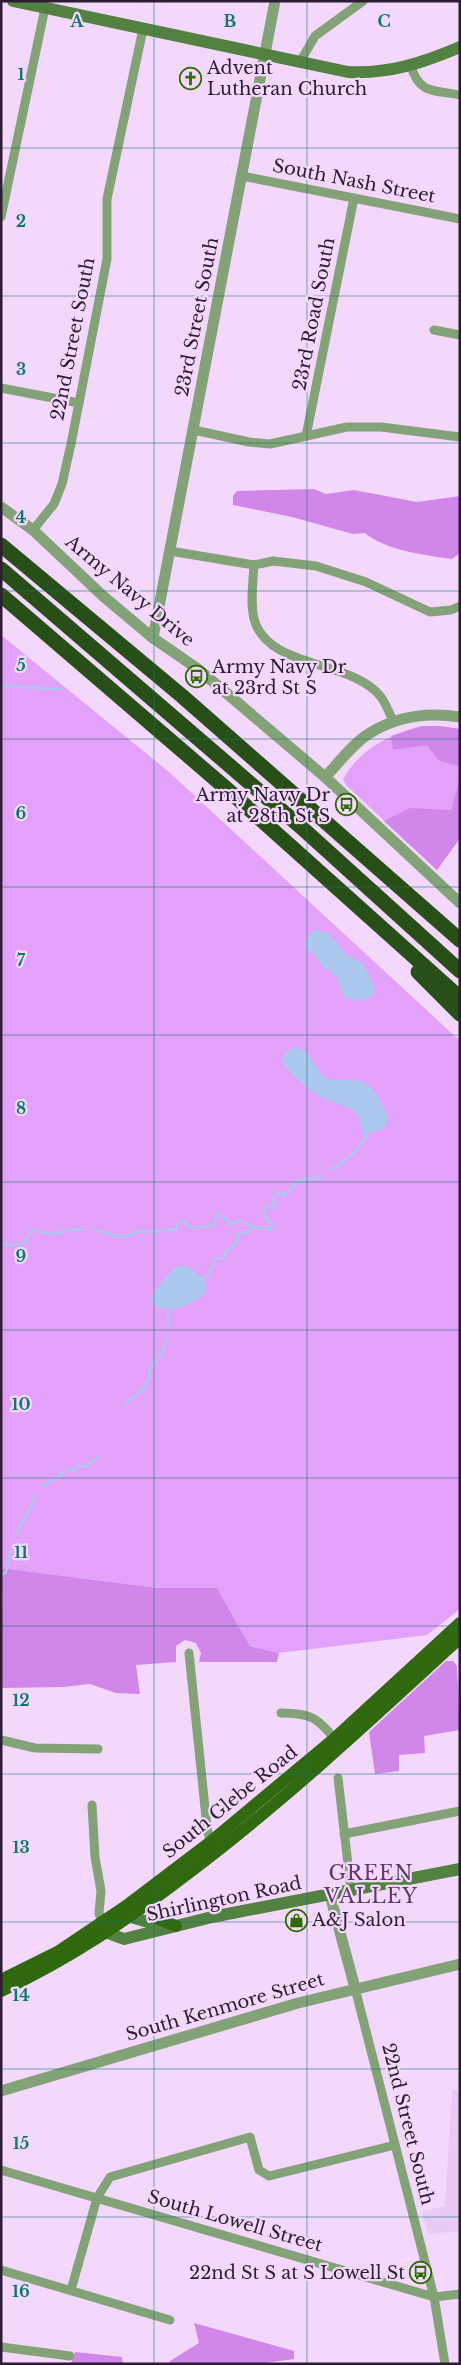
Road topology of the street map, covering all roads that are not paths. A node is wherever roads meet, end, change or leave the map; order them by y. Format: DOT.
graph roads {
  1 [pos="13,1"];
  2 [pos="274,1"];
  3 [pos="363,1"];
  4 [pos="45,8"];
  5 [pos="144,29"];
  6 [pos="460,47"];
  7 [pos="265,54"];
  8 [pos="300,62"];
  9 [pos="411,66"];
  10 [pos="460,95"];
  11 [pos="242,176"];
  12 [pos="354,198"];
  13 [pos="1,217"];
  14 [pos="460,219"];
  15 [pos="434,330"];
  16 [pos="460,335"];
  17 [pos="1,388"];
  18 [pos="79,403"];
  19 [pos="194,430"];
  20 [pos="306,436"];
  21 [pos="460,437"];
  22 [pos="1,507"];
  23 [pos="33,530"];
  24 [pos="1,545"];
  25 [pos="170,551"];
  26 [pos="254,565"];
  27 [pos="1,569"];
  28 [pos="1,595"];
  29 [pos="460,606"];
  30 [pos="153,638"];
  31 [pos="460,718"];
  32 [pos="393,721"];
  33 [pos="325,777"];
  34 [pos="228,790"];
  35 [pos="460,903"];
  36 [pos="460,940"];
  37 [pos="460,971"];
  38 [pos="460,998"];
  39 [pos="460,1014"];
  40 [pos="457,1637"];
  41 [pos="189,1653"];
  42 [pos="281,1713"];
  43 [pos="1,1740"];
  44 [pos="338,1742"];
  45 [pos="98,1749"];
  46 [pos="338,1778"];
  47 [pos="92,1805"];
  48 [pos="460,1812"];
  49 [pos="344,1834"];
  50 [pos="212,1848"];
  51 [pos="460,1870"];
  52 [pos="351,1890"];
  53 [pos="330,1895"];
  54 [pos="150,1903"];
  55 [pos="117,1912"];
  56 [pos="130,1917"];
  57 [pos="176,1926"];
  58 [pos="108,1930"];
  59 [pos="460,1964"];
  60 [pos="1,1980"];
  61 [pos="355,1988"];
  62 [pos="1,1991"];
  63 [pos="1,2091"];
  64 [pos="396,2145"];
  65 [pos="1,2170"];
  66 [pos="97,2198"];
  67 [pos="1,2270"];
  68 [pos="71,2290"];
  69 [pos="460,2294"];
  70 [pos="434,2297"];
  71 [pos="170,2320"];
  72 [pos="1,2347"];
  73 [pos="70,2356"];
  74 [pos="445,2364"];
  1 -- 4 [label="main road"];
  2 -- 7 [label="street, 23rd Street South"];
  3 -- 8 [label="street"];
  4 -- 5 [label="main road"];
  4 -- 13 [label="street"];
  5 -- 7 [label="main road"];
  5 -- 18 [label="street, 22nd Street South"];
  6 -- 9 [label="main road"];
  7 -- 8 [label="main road"];
  7 -- 11 [label="street, 23rd Street South"];
  8 -- 9 [label="main road"];
  9 -- 10 [label="street"];
  11 -- 12 [label="street, South Nash Street"];
  11 -- 19 [label="street, 23rd Street South"];
  12 -- 14 [label="street, South Nash Street"];
  12 -- 20 [label="street, 23rd Road South"];
  15 -- 16 [label="street"];
  17 -- 18 [label="street"];
  18 -- 23 [label="street, 22nd Street South"];
  19 -- 20 [label="street"];
  19 -- 25 [label="street, 23rd Street South"];
  20 -- 21 [label="street"];
  22 -- 23 [label="street, Army Navy Drive"];
  23 -- 30 [label="street, Army Navy Drive"];
  24 -- 36 [label="highway"];
  25 -- 26 [label="street"];
  25 -- 30 [label="street, 23rd Street South"];
  26 -- 29 [label="street"];
  26 -- 32 [label="street"];
  27 -- 37 [label="highway"];
  28 -- 34 [label="highway"];
  30 -- 33 [label="street, Army Navy Drive"];
  31 -- 32 [label="street"];
  32 -- 33 [label="street"];
  33 -- 35 [label="street, Army Navy Drive"];
  34 -- 38 [label="highway"];
  34 -- 39 [label="highway"];
  40 -- 44 [label="main road, South Glebe Road"];
  41 -- 50 [label="street"];
  42 -- 44 [label="street"];
  43 -- 45 [label="street"];
  44 -- 50 [label="main road, South Glebe Road"];
  46 -- 49 [label="street"];
  47 -- 58 [label="street"];
  48 -- 49 [label="street"];
  49 -- 52 [label="street"];
  50 -- 54 [label="main road, South Glebe Road"];
  50 -- 55 [label="main road, South Glebe Road"];
  51 -- 52 [label="main road, Shirlington Road"];
  52 -- 53 [label="main road, Shirlington Road"];
  53 -- 57 [label="main road, Shirlington Road"];
  53 -- 61 [label="street, 22nd Street South"];
  54 -- 56 [label="main road, South Glebe Road"];
  54 -- 57 [label="main road"];
  55 -- 56 [label="main road"];
  55 -- 58 [label="main road, South Glebe Road"];
  56 -- 57 [label="main road"];
  56 -- 58 [label="main road, South Glebe Road"];
  57 -- 58 [label="main road, Shirlington Road"];
  58 -- 60 [label="main road, South Glebe Road"];
  58 -- 62 [label="main road, South Glebe Road"];
  59 -- 61 [label="street, South Kenmore Street"];
  61 -- 63 [label="street, South Kenmore Street"];
  61 -- 64 [label="street, 22nd Street South"];
  64 -- 66 [label="street"];
  64 -- 70 [label="street, 22nd Street South"];
  65 -- 66 [label="street, South Lowell Street"];
  66 -- 68 [label="street"];
  66 -- 70 [label="street, South Lowell Street"];
  67 -- 68 [label="street"];
  68 -- 71 [label="street"];
  69 -- 70 [label="street, South Lowell Street"];
  70 -- 74 [label="street, 22nd Street South"];
  72 -- 73 [label="street"];
}
